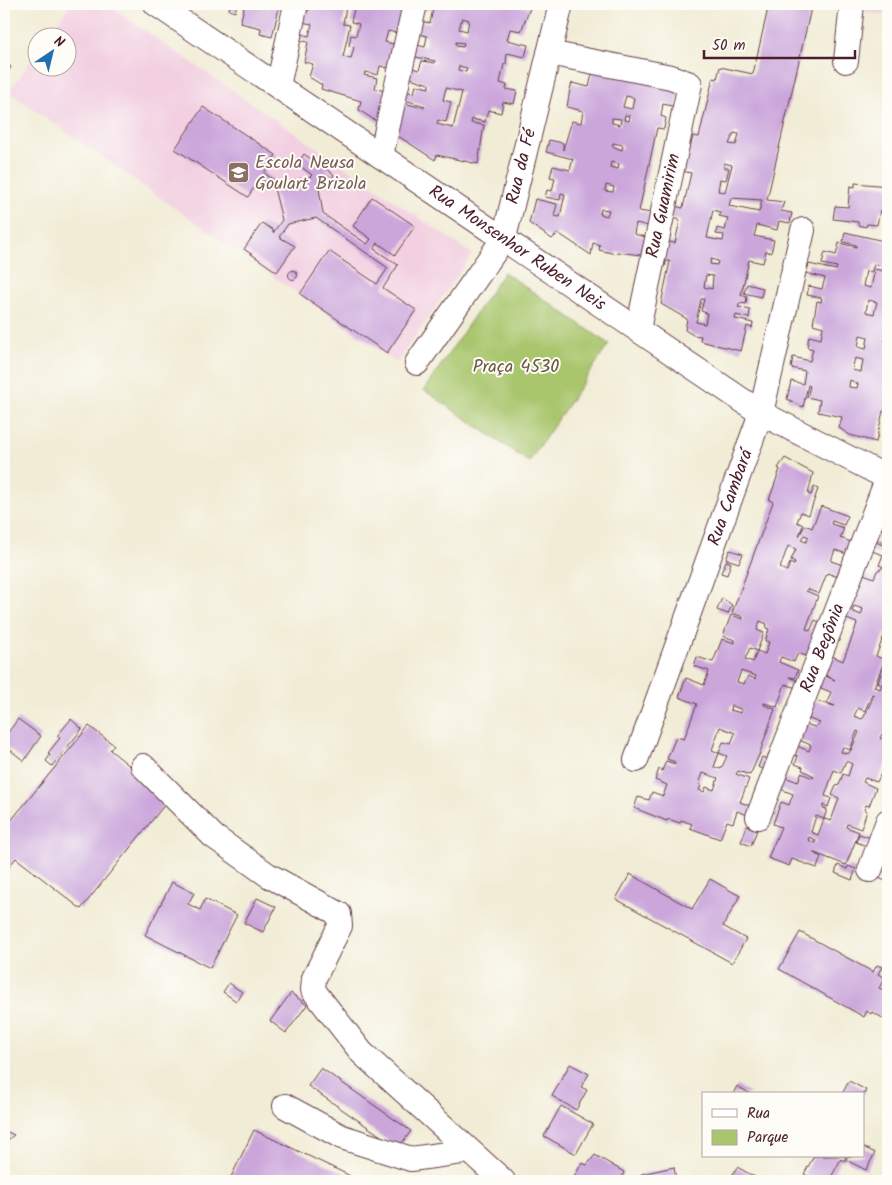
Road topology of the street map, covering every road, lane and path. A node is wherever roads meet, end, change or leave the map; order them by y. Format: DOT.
graph roads {
  1 [pos="296,4"];
  2 [pos="415,4"];
  3 [pos="561,4"];
  4 [pos="852,4"];
  5 [pos="169,8"];
  6 [pos="549,53"];
  7 [pos="846,61"];
  8 [pos="278,86"];
  9 [pos="381,156"];
  10 [pos="803,230"];
  11 [pos="504,238"];
  12 [pos="638,329"];
  13 [pos="417,363"];
  14 [pos="761,413"];
  15 [pos="888,478"];
  16 [pos="636,760"];
  17 [pos="143,766"];
  18 [pos="758,817"];
  19 [pos="888,821"];
  20 [pos="870,870"];
  21 [pos="285,1106"];
  22 [pos="469,1151"];
  23 [pos="503,1181"];
  1 -- 8 [label="street"];
  2 -- 9 [label="street"];
  3 -- 6 [label="street, Rua da Fé"];
  4 -- 7 [label="street"];
  5 -- 8 [label="street, Rua Monsenhor Ruben Neis"];
  6 -- 11 [label="street, Rua da Fé"];
  6 -- 12 [label="street, Rua Guamirim"];
  8 -- 9 [label="street, Rua Monsenhor Ruben Neis"];
  9 -- 11 [label="street, Rua Monsenhor Ruben Neis"];
  10 -- 14 [label="street, Rua Cambará"];
  11 -- 12 [label="street, Rua Monsenhor Ruben Neis"];
  11 -- 13 [label="street, Rua da Fé"];
  12 -- 14 [label="street, Rua Monsenhor Ruben Neis"];
  14 -- 15 [label="street, Rua Monsenhor Ruben Neis"];
  14 -- 16 [label="street, Rua Cambará"];
  15 -- 18 [label="street, Rua Begônia"];
  17 -- 22 [label="street"];
  19 -- 20 [label="street"];
  21 -- 22 [label="street"];
  22 -- 23 [label="street"];
}
